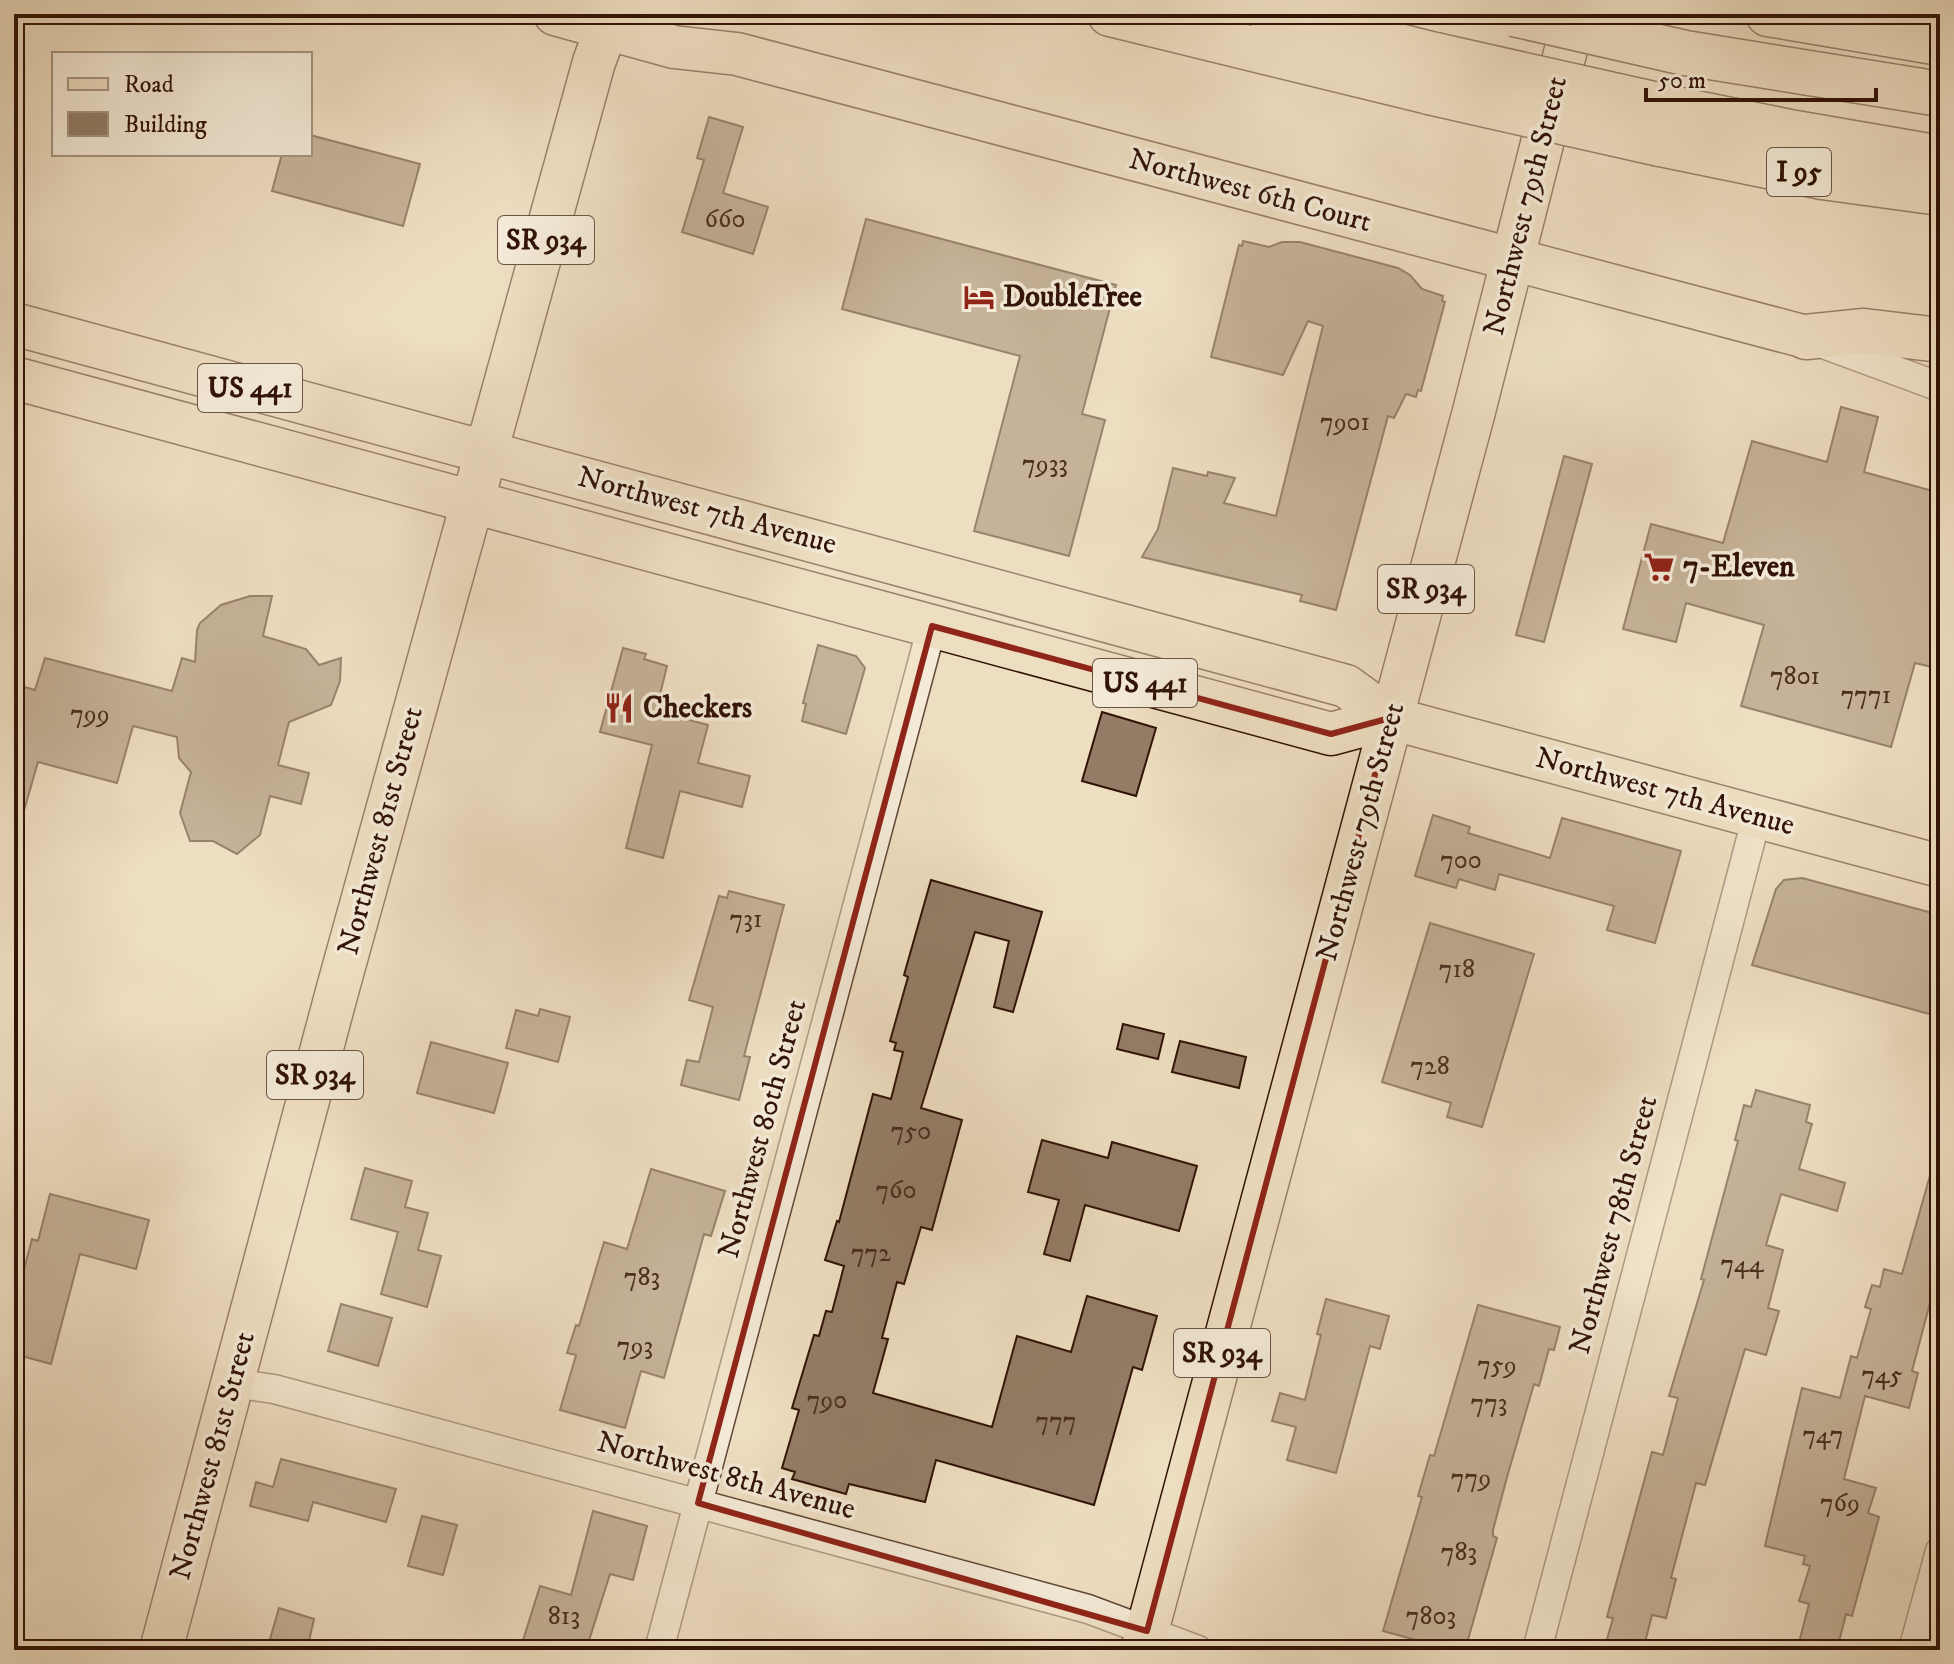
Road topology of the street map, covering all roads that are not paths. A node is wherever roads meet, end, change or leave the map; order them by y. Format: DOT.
graph roads {
  1 [pos="555,14"];
  2 [pos="690,14"];
  3 [pos="1110,14"];
  4 [pos="1270,14"];
  5 [pos="1514,14"];
  6 [pos="1575,14"];
  7 [pos="1768,14"];
  8 [pos="609,21"];
  9 [pos="1940,43"];
  10 [pos="737,54"];
  11 [pos="1432,73"];
  12 [pos="1940,94"];
  13 [pos="1665,126"];
  14 [pos="1940,158"];
  15 [pos="1940,193"];
  16 [pos="1512,259"];
  17 [pos="14,324"];
  18 [pos="1806,337"];
  19 [pos="1940,340"];
  20 [pos="14,378"];
  21 [pos="1940,387"];
  22 [pos="487,452"];
  23 [pos="473,502"];
  24 [pos="932,626"];
  25 [pos="1390,718"];
  26 [pos="1757,816"];
  27 [pos="1940,866"];
  28 [pos="233,1383"];
  29 [pos="698,1503"];
  30 [pos="1940,1551"];
  31 [pos="1145,1640"];
  32 [pos="161,1650"];
  33 [pos="659,1650"];
  34 [pos="1198,1650"];
  35 [pos="1537,1650"];
  36 [pos="1913,1650"];
  1 -- 8 [label="main road, Northwest 6th Court"];
  2 -- 10 [label="main road"];
  3 -- 11 [label="highway, I 95"];
  4 -- 11 [label="highway"];
  5 -- 12 [label="highway, bridge"];
  6 -- 16 [label="main road, Northwest 79th Street / SR 934"];
  7 -- 9 [label="highway"];
  8 -- 10 [label="main road, Northwest 6th Court"];
  8 -- 22 [label="main road, Northwest 81st Street / SR 934"];
  10 -- 16 [label="main road, Northwest 6th Court"];
  11 -- 13 [label="highway, I 95, bridge"];
  13 -- 14 [label="highway"];
  13 -- 15 [label="highway, I 95"];
  16 -- 18 [label="main road, Northwest 6th Court"];
  16 -- 25 [label="main road, Northwest 79th Street / SR 934"];
  17 -- 22 [label="main road, Northwest 7th Avenue / US 441"];
  18 -- 19 [label="highway"];
  18 -- 21 [label="street, Northwest 6th Court"];
  20 -- 23 [label="main road, Northwest 7th Avenue / US 441"];
  22 -- 23 [label="main road, Northwest 81st Street / SR 934"];
  22 -- 25 [label="main road, Northwest 7th Avenue / US 441"];
  23 -- 24 [label="main road, Northwest 7th Avenue / US 441"];
  23 -- 28 [label="main road, Northwest 81st Street / SR 934"];
  24 -- 25 [label="main road, Northwest 7th Avenue / US 441"];
  24 -- 29 [label="street, Northwest 80th Street"];
  25 -- 26 [label="main road, Northwest 7th Avenue / US 441"];
  25 -- 31 [label="main road, Northwest 79th Street / SR 934"];
  26 -- 27 [label="main road, Northwest 7th Avenue / US 441"];
  26 -- 35 [label="street, Northwest 78th Street"];
  28 -- 29 [label="street, Northwest 8th Avenue"];
  28 -- 32 [label="main road, Northwest 81st Street / SR 934"];
  29 -- 31 [label="street, Northwest 8th Avenue"];
  29 -- 33 [label="street, Northwest 80th Street"];
  30 -- 36 [label="street"];
  31 -- 34 [label="street, Northwest 8th Avenue"];
}
